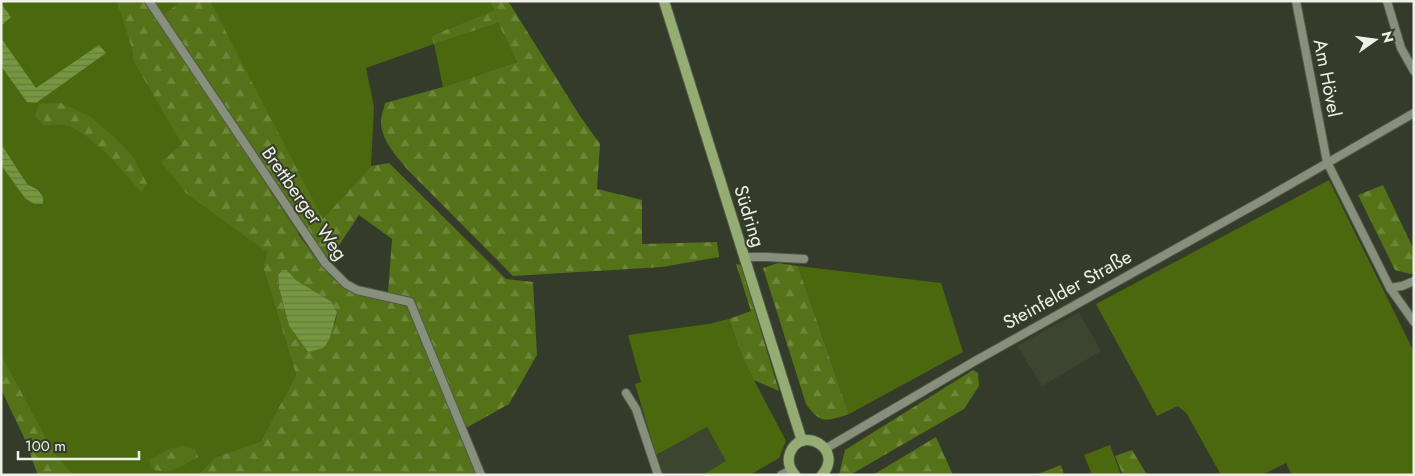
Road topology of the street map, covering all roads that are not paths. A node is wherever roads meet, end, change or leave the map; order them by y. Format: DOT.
graph roads {
  1 [pos="149,1"];
  2 [pos="664,1"];
  3 [pos="1296,1"];
  4 [pos="1388,1"];
  5 [pos="1414,71"];
  6 [pos="1414,113"];
  7 [pos="1327,162"];
  8 [pos="744,257"];
  9 [pos="804,259"];
  10 [pos="1414,281"];
  11 [pos="1390,288"];
  12 [pos="1414,322"];
  13 [pos="626,393"];
  14 [pos="802,441"];
  15 [pos="825,449"];
  16 [pos="793,472"];
  17 [pos="482,475"];
  18 [pos="658,475"];
  19 [pos="781,475"];
  20 [pos="822,475"];
  1 -- 17 [label="street, Brettberger Weg"];
  2 -- 8 [label="main road, Südring"];
  3 -- 7 [label="street, Am Hövel"];
  4 -- 5 [label="street"];
  6 -- 7 [label="street, Steinfelder Straße"];
  7 -- 11 [label="street, Am Hövel"];
  7 -- 15 [label="street, Steinfelder Straße"];
  8 -- 9 [label="street"];
  8 -- 14 [label="main road, Südring"];
  10 -- 11 [label="street"];
  11 -- 12 [label="street, Am Hövel"];
  13 -- 18 [label="street"];
  14 -- 15 [label="main road"];
  14 -- 16 [label="main road"];
  15 -- 20 [label="main road"];
  16 -- 19 [label="street"];
}
